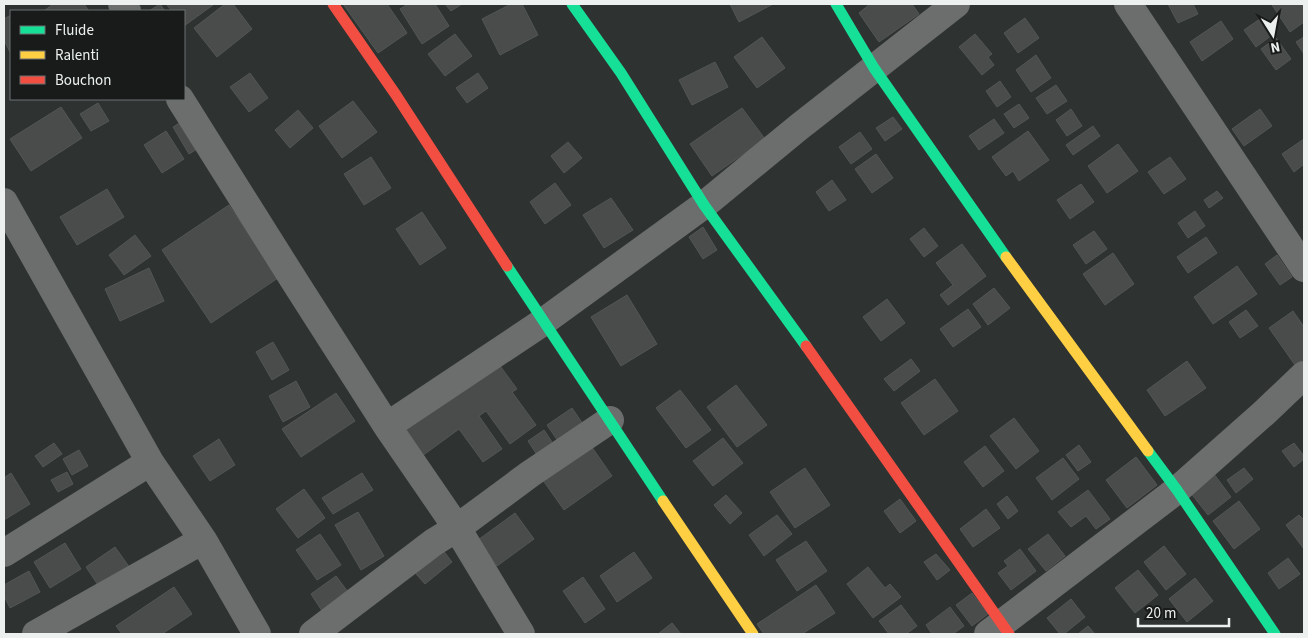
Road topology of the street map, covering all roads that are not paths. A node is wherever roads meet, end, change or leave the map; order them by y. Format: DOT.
graph roads {
  1 [pos="333,4"];
  2 [pos="572,4"];
  3 [pos="836,4"];
  4 [pos="956,4"];
  5 [pos="1128,4"];
  6 [pos="874,68"];
  7 [pos="181,100"];
  8 [pos="4,202"];
  9 [pos="704,205"];
  10 [pos="1304,268"];
  11 [pos="543,322"];
  12 [pos="1304,375"];
  13 [pos="610,420"];
  14 [pos="387,426"];
  15 [pos="150,462"];
  16 [pos="1177,490"];
  17 [pos="457,528"];
  18 [pos="204,540"];
  19 [pos="4,553"];
  20 [pos="999,631"];
  21 [pos="36,634"];
  22 [pos="257,634"];
  23 [pos="313,634"];
  24 [pos="522,634"];
  25 [pos="754,634"];
  26 [pos="1275,634"];
  1 -- 11 [label="street"];
  2 -- 9 [label="street"];
  3 -- 6 [label="street"];
  4 -- 6 [label="street"];
  5 -- 10 [label="street"];
  6 -- 9 [label="street"];
  6 -- 16 [label="street"];
  7 -- 14 [label="street"];
  8 -- 15 [label="street"];
  9 -- 11 [label="street"];
  9 -- 20 [label="street"];
  11 -- 13 [label="street"];
  11 -- 14 [label="street"];
  12 -- 16 [label="street"];
  13 -- 17 [label="street"];
  13 -- 25 [label="street"];
  14 -- 17 [label="street"];
  15 -- 18 [label="street"];
  15 -- 19 [label="street"];
  16 -- 20 [label="street"];
  16 -- 26 [label="street"];
  17 -- 23 [label="street"];
  17 -- 24 [label="street"];
  18 -- 21 [label="street"];
  18 -- 22 [label="street"];
}
